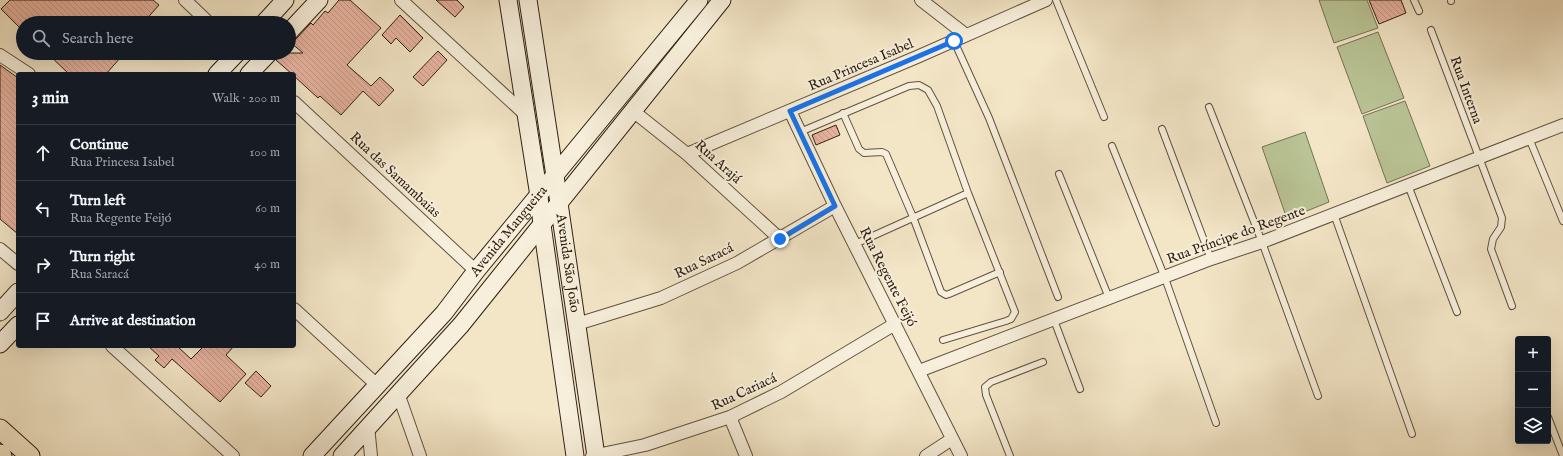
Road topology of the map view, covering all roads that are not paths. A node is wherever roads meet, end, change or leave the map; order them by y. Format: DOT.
graph roads {
  1 [pos="185,0"];
  2 [pos="286,0"];
  3 [pos="319,0"];
  4 [pos="401,0"];
  5 [pos="508,0"];
  6 [pos="528,0"];
  7 [pos="698,0"];
  8 [pos="722,0"];
  9 [pos="921,0"];
  10 [pos="1046,0"];
  11 [pos="1056,0"];
  12 [pos="1414,0"];
  13 [pos="1419,11"];
  14 [pos="202,16"];
  15 [pos="271,16"];
  16 [pos="302,18"];
  17 [pos="296,24"];
  18 [pos="1431,30"];
  19 [pos="966,35"];
  20 [pos="954,41"];
  21 [pos="0,55"];
  22 [pos="230,60"];
  23 [pos="265,60"];
  24 [pos="26,72"];
  25 [pos="219,72"];
  26 [pos="257,72"];
  27 [pos="296,104"];
  28 [pos="1209,107"];
  29 [pos="633,110"];
  30 [pos="790,111"];
  31 [pos="843,113"];
  32 [pos="526,115"];
  33 [pos="1104,117"];
  34 [pos="1563,125"];
  35 [pos="1162,129"];
  36 [pos="800,132"];
  37 [pos="1529,138"];
  38 [pos="1112,146"];
  39 [pos="687,154"];
  40 [pos="1478,158"];
  41 [pos="1058,174"];
  42 [pos="555,176"];
  43 [pos="1408,186"];
  44 [pos="968,193"];
  45 [pos="539,196"];
  46 [pos="559,203"];
  47 [pos="835,206"];
  48 [pos="1334,214"];
  49 [pos="913,218"];
  50 [pos="1563,221"];
  51 [pos="542,225"];
  52 [pos="780,239"];
  53 [pos="1262,242"];
  54 [pos="855,244"];
  55 [pos="0,249"];
  56 [pos="1212,259"];
  57 [pos="16,262"];
  58 [pos="476,271"];
  59 [pos="1000,272"];
  60 [pos="1165,278"];
  61 [pos="16,294"];
  62 [pos="1058,297"];
  63 [pos="1109,298"];
  64 [pos="1512,306"];
  65 [pos="296,311"];
  66 [pos="0,312"];
  67 [pos="1457,312"];
  68 [pos="1054,320"];
  69 [pos="577,324"];
  70 [pos="896,324"];
  71 [pos="16,327"];
  72 [pos="943,340"];
  73 [pos="0,344"];
  74 [pos="114,348"];
  75 [pos="1043,362"];
  76 [pos="919,371"];
  77 [pos="377,385"];
  78 [pos="1080,389"];
  79 [pos="398,393"];
  80 [pos="1318,396"];
  81 [pos="730,417"];
  82 [pos="1216,423"];
  83 [pos="1551,425"];
  84 [pos="368,426"];
  85 [pos="0,429"];
  86 [pos="1412,434"];
  87 [pos="952,439"];
  88 [pos="30,456"];
  89 [pos="233,456"];
  90 [pos="312,456"];
  91 [pos="342,456"];
  92 [pos="371,456"];
  93 [pos="420,456"];
  94 [pos="574,456"];
  95 [pos="595,456"];
  96 [pos="746,456"];
  97 [pos="926,456"];
  98 [pos="961,456"];
  99 [pos="1010,456"];
  100 [pos="1563,456"];
  1 -- 14 [label="street"];
  2 -- 15 [label="street"];
  2 -- 16 [label="street"];
  3 -- 16 [label="street"];
  4 -- 32 [label="street"];
  5 -- 32 [label="street, Avenida São João"];
  6 -- 42 [label="street, Avenida São João"];
  7 -- 42 [label="street, Avenida Mangueira"];
  8 -- 29 [label="street, Avenida Mangueira"];
  9 -- 19 [label="street"];
  10 -- 19 [label="street, Rua Princesa Isabel"];
  11 -- 33 [label="lane"];
  12 -- 13 [label="lane"];
  16 -- 17 [label="street"];
  18 -- 40 [label="lane, Rua Interna"];
  19 -- 20 [label="street, Rua Princesa Isabel"];
  20 -- 30 [label="street, Rua Princesa Isabel"];
  20 -- 62 [label="lane"];
  21 -- 24 [label="street"];
  22 -- 25 [label="street"];
  23 -- 26 [label="street"];
  27 -- 58 [label="street, Rua das Samambaias"];
  28 -- 53 [label="lane"];
  29 -- 39 [label="street, Rua Arajá"];
  29 -- 46 [label="street, Avenida Mangueira"];
  30 -- 36 [label="street, Rua Regente Feijó"];
  30 -- 39 [label="street, Rua Princesa Isabel"];
  31 -- 36 [label="lane"];
  31 -- 44 [label="lane"];
  31 -- 49 [label="lane"];
  32 -- 45 [label="street, Avenida São João"];
  34 -- 37 [label="street, Rua Príncipe do Regente"];
  35 -- 56 [label="lane"];
  36 -- 47 [label="street, Rua Regente Feijó"];
  37 -- 40 [label="street, Rua Príncipe do Regente"];
  37 -- 50 [label="lane"];
  38 -- 60 [label="lane"];
  39 -- 52 [label="street, Rua Arajá"];
  40 -- 43 [label="street, Rua Príncipe do Regente"];
  40 -- 64 [label="lane, Rua Interna"];
  41 -- 63 [label="lane"];
  42 -- 45 [label="street, Avenida Mangueira"];
  42 -- 46 [label="street, Avenida São João"];
  43 -- 48 [label="street, Rua Príncipe do Regente"];
  43 -- 67 [label="lane"];
  44 -- 49 [label="lane"];
  44 -- 59 [label="lane"];
  45 -- 51 [label="street, Avenida São João"];
  45 -- 58 [label="street, Avenida Mangueira"];
  46 -- 51 [label="street, Avenida Mangueira"];
  46 -- 69 [label="street, Avenida São João"];
  47 -- 52 [label="street, Rua Saracá"];
  47 -- 54 [label="street, Rua Regente Feijó"];
  48 -- 53 [label="street, Rua Príncipe do Regente"];
  48 -- 86 [label="lane"];
  49 -- 54 [label="lane"];
  49 -- 59 [label="lane"];
  51 -- 79 [label="street, Avenida Mangueira"];
  51 -- 94 [label="street, Avenida São João"];
  52 -- 69 [label="street, Rua Saracá"];
  53 -- 56 [label="street, Rua Príncipe do Regente"];
  53 -- 80 [label="lane"];
  54 -- 70 [label="street, Rua Regente Feijó"];
  55 -- 57 [label="street"];
  56 -- 60 [label="street, Rua Príncipe do Regente"];
  58 -- 77 [label="street, Avenida Mangueira"];
  59 -- 72 [label="lane"];
  60 -- 63 [label="street, Rua Príncipe do Regente"];
  60 -- 82 [label="lane"];
  61 -- 66 [label="street"];
  63 -- 68 [label="street, Rua Príncipe do Regente"];
  65 -- 77 [label="street"];
  68 -- 76 [label="street, Rua Príncipe do Regente"];
  68 -- 78 [label="lane"];
  69 -- 95 [label="street, Avenida São João"];
  70 -- 76 [label="street, Rua Regente Feijó"];
  70 -- 81 [label="street, Rua Cariacá"];
  71 -- 73 [label="street"];
  74 -- 89 [label="street"];
  75 -- 99 [label="lane"];
  76 -- 87 [label="street, Rua Regente Feijó"];
  77 -- 90 [label="street, Avenida Mangueira"];
  79 -- 84 [label="street, Avenida Mangueira"];
  79 -- 93 [label="street"];
  81 -- 95 [label="street, Rua Cariacá"];
  81 -- 96 [label="street"];
  83 -- 100 [label="lane"];
  84 -- 91 [label="street, Avenida Mangueira"];
  84 -- 92 [label="street"];
  85 -- 88 [label="main road"];
  87 -- 97 [label="street"];
  87 -- 98 [label="street, Rua Regente Feijó"];
}
